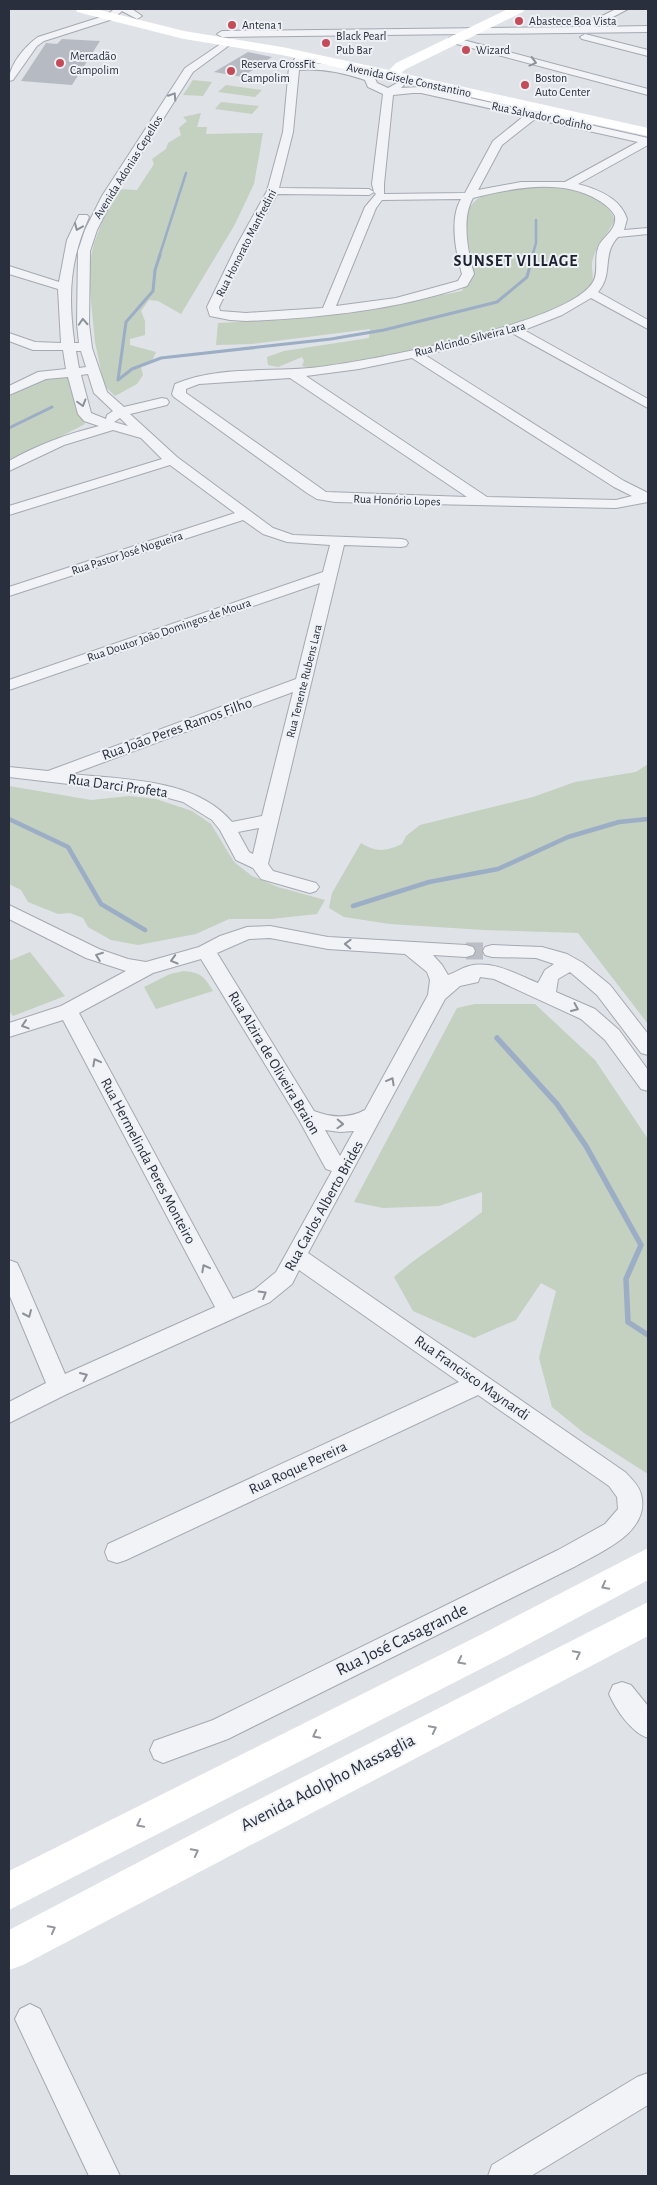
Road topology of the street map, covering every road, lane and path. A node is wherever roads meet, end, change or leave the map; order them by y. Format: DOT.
graph roads {
  1 [pos="82,9"];
  2 [pos="518,9"];
  3 [pos="623,9"];
  4 [pos="121,12"];
  5 [pos="648,31"];
  6 [pos="577,32"];
  7 [pos="430,34"];
  8 [pos="458,37"];
  9 [pos="262,38"];
  10 [pos="211,47"];
  11 [pos="648,53"];
  12 [pos="297,57"];
  13 [pos="398,75"];
  14 [pos="9,78"];
  15 [pos="377,87"];
  16 [pos="648,92"];
  17 [pos="388,93"];
  18 [pos="533,115"];
  19 [pos="648,124"];
  20 [pos="648,132"];
  21 [pos="648,141"];
  22 [pos="478,179"];
  23 [pos="504,186"];
  24 [pos="566,186"];
  25 [pos="273,191"];
  26 [pos="375,195"];
  27 [pos="469,196"];
  28 [pos="648,231"];
  29 [pos="614,234"];
  30 [pos="9,270"];
  31 [pos="63,287"];
  32 [pos="590,292"];
  33 [pos="328,310"];
  34 [pos="648,325"];
  35 [pos="514,329"];
  36 [pos="9,337"];
  37 [pos="33,346"];
  38 [pos="69,347"];
  39 [pos="86,348"];
  40 [pos="413,353"];
  41 [pos="92,370"];
  42 [pos="72,372"];
  43 [pos="292,373"];
  44 [pos="42,375"];
  45 [pos="9,391"];
  46 [pos="178,394"];
  47 [pos="162,402"];
  48 [pos="648,404"];
  49 [pos="120,412"];
  50 [pos="104,423"];
  51 [pos="74,435"];
  52 [pos="146,436"];
  53 [pos="172,460"];
  54 [pos="9,467"];
  55 [pos="619,484"];
  56 [pos="648,497"];
  57 [pos="485,502"];
  58 [pos="616,504"];
  59 [pos="9,511"];
  60 [pos="246,514"];
  61 [pos="338,542"];
  62 [pos="401,543"];
  63 [pos="330,575"];
  64 [pos="9,592"];
  65 [pos="304,682"];
  66 [pos="9,685"];
  67 [pos="9,772"];
  68 [pos="50,777"];
  69 [pos="270,820"];
  70 [pos="228,828"];
  71 [pos="259,864"];
  72 [pos="310,887"];
  73 [pos="9,911"];
  74 [pos="371,944"];
  75 [pos="457,950"];
  76 [pos="206,951"];
  77 [pos="492,951"];
  78 [pos="414,952"];
  79 [pos="540,953"];
  80 [pos="573,966"];
  81 [pos="146,968"];
  82 [pos="494,978"];
  83 [pos="514,982"];
  84 [pos="453,984"];
  85 [pos="547,996"];
  86 [pos="68,1011"];
  87 [pos="9,1030"];
  88 [pos="648,1048"];
  89 [pos="648,1084"];
  90 [pos="373,1115"];
  91 [pos="307,1116"];
  92 [pos="346,1167"];
  93 [pos="297,1257"];
  94 [pos="9,1270"];
  95 [pos="228,1311"];
  96 [pos="480,1383"];
  97 [pos="59,1387"];
  98 [pos="9,1413"];
  99 [pos="630,1512"];
  100 [pos="117,1552"];
  101 [pos="648,1563"];
  102 [pos="648,1618"];
  103 [pos="622,1694"];
  104 [pos="648,1726"];
  105 [pos="163,1750"];
  106 [pos="9,1891"];
  107 [pos="9,1951"];
  108 [pos="30,2019"];
  109 [pos="648,2088"];
  110 [pos="105,2176"];
  111 [pos="503,2176"];
  1 -- 4 [label="main road, Avenida Gisele Constantino"];
  2 -- 8 [label="main road"];
  3 -- 6 [label="street"];
  4 -- 10 [label="main road, Avenida Gisele Constantino"];
  4 -- 10 [label="main road, Avenida Gisele Constantino"];
  4 -- 14 [label="street"];
  5 -- 6 [label="street"];
  6 -- 8 [label="street"];
  6 -- 11 [label="street"];
  7 -- 8 [label="street"];
  7 -- 8 [label="main road"];
  7 -- 12 [label="street"];
  8 -- 9 [label="street"];
  8 -- 13 [label="main road"];
  8 -- 16 [label="street, one-way"];
  9 -- 10 [label="main road, Avenida Gisele Constantino"];
  9 -- 12 [label="main road, Avenida Gisele Constantino"];
  10 -- 12 [label="main road, Avenida Gisele Constantino"];
  10 -- 31 [label="street, Avenida Adonias Cepellos, one-way"];
  39 -- 10 [label="street, Avenida Adonias Cepellos, one-way"];
  12 -- 13 [label="main road, Avenida Gisele Constantino"];
  12 -- 15 [label="street"];
  12 -- 25 [label="street, Rua Honorato Manfredini"];
  13 -- 15 [label="street"];
  13 -- 17 [label="street"];
  13 -- 19 [label="main road, Avenida Gisele Constantino"];
  13 -- 20 [label="main road, Avenida Gisele Constantino"];
  15 -- 17 [label="street"];
  17 -- 18 [label="street, Rua Salvador Godinho"];
  17 -- 26 [label="street"];
  18 -- 21 [label="street, Rua Salvador Godinho"];
  18 -- 22 [label="street"];
  21 -- 24 [label="street"];
  22 -- 23 [label="street"];
  22 -- 27 [label="street"];
  23 -- 24 [label="street, Rua Alcindo Silveira Lara"];
  23 -- 27 [label="street, Rua Alcindo Silveira Lara"];
  24 -- 29 [label="street, Rua Alcindo Silveira Lara"];
  25 -- 26 [label="street, Rua Alcindo Silveira Lara"];
  25 -- 33 [label="street, Rua Honorato Manfredini"];
  26 -- 27 [label="street, Rua Alcindo Silveira Lara"];
  26 -- 33 [label="street"];
  27 -- 33 [label="street"];
  28 -- 29 [label="street"];
  29 -- 32 [label="street, Rua Alcindo Silveira Lara"];
  30 -- 31 [label="street"];
  31 -- 38 [label="street, Avenida Adonias Cepellos"];
  32 -- 34 [label="street"];
  32 -- 35 [label="street, Rua Alcindo Silveira Lara"];
  35 -- 40 [label="street, Rua Alcindo Silveira Lara"];
  35 -- 48 [label="street"];
  36 -- 37 [label="street"];
  37 -- 38 [label="street"];
  37 -- 44 [label="street"];
  38 -- 39 [label="street"];
  38 -- 42 [label="street, Avenida Adonias Cepellos"];
  39 -- 41 [label="street, Avenida Adonias Cepellos"];
  40 -- 43 [label="street, Rua Alcindo Silveira Lara"];
  40 -- 55 [label="street"];
  41 -- 42 [label="street"];
  41 -- 49 [label="street, Avenida Adonias Cepellos"];
  42 -- 44 [label="street"];
  42 -- 50 [label="street, Avenida Adonias Cepellos, one-way"];
  43 -- 46 [label="street, Rua Alcindo Silveira Lara"];
  43 -- 57 [label="street"];
  44 -- 45 [label="street"];
  46 -- 57 [label="street, Rua Honório Lopes"];
  47 -- 49 [label="street"];
  49 -- 50 [label="street"];
  49 -- 52 [label="street, Avenida Adonias Cepellos"];
  50 -- 51 [label="street"];
  50 -- 51 [label="street"];
  50 -- 52 [label="street"];
  51 -- 54 [label="street"];
  52 -- 53 [label="street, Avenida Adonias Cepellos"];
  53 -- 59 [label="street"];
  53 -- 60 [label="street, Avenida Adonias Cepellos"];
  55 -- 56 [label="street"];
  55 -- 58 [label="street"];
  56 -- 58 [label="street, Rua Honório Lopes"];
  57 -- 58 [label="street, Rua Honório Lopes"];
  60 -- 61 [label="street, Avenida Adonias Cepellos"];
  60 -- 64 [label="street, Rua Pastor José Nogueira"];
  61 -- 62 [label="street, Avenida Adonias Cepellos"];
  61 -- 63 [label="street, Rua Tenente Rubens Lara"];
  63 -- 65 [label="street, Rua Tenente Rubens Lara"];
  63 -- 66 [label="street, Rua Doutor João Domingos de Moura"];
  65 -- 68 [label="street, Rua João Peres Ramos Filho"];
  65 -- 69 [label="street, Rua Tenente Rubens Lara"];
  67 -- 68 [label="street, Rua Darci Profeta"];
  68 -- 70 [label="street, Rua Darci Profeta"];
  69 -- 70 [label="street"];
  69 -- 71 [label="street, Rua Tenente Rubens Lara"];
  70 -- 71 [label="street, Rua Darci Profeta"];
  71 -- 72 [label="street, Rua Darci Profeta"];
  81 -- 73 [label="street, one-way"];
  74 -- 75 [label="street"];
  74 -- 76 [label="street, one-way"];
  74 -- 78 [label="street"];
  76 -- 81 [label="street, one-way"];
  76 -- 91 [label="street, Rua Alzira de Oliveira Braion"];
  77 -- 79 [label="street"];
  78 -- 79 [label="street"];
  78 -- 84 [label="street"];
  79 -- 80 [label="street"];
  80 -- 85 [label="street"];
  80 -- 88 [label="street"];
  81 -- 86 [label="street"];
  82 -- 83 [label="street"];
  83 -- 84 [label="street"];
  83 -- 85 [label="street"];
  90 -- 84 [label="street, Rua Carlos Alberto Brides, one-way"];
  85 -- 89 [label="street, one-way"];
  86 -- 87 [label="street, one-way"];
  95 -- 86 [label="street, Rua Hermelinda Peres Monteiro, one-way"];
  91 -- 90 [label="street, one-way"];
  90 -- 92 [label="street, Rua Carlos Alberto Brides"];
  91 -- 92 [label="street, Rua Alzira de Oliveira Braion"];
  92 -- 93 [label="street, Rua Carlos Alberto Brides"];
  95 -- 93 [label="street, Rua Carlos Alberto Brides, one-way"];
  93 -- 96 [label="street, Rua Francisco Maynardi"];
  94 -- 97 [label="street, one-way"];
  97 -- 95 [label="street, Rua Carlos Alberto Brides, one-way"];
  96 -- 99 [label="street, Rua Francisco Maynardi"];
  96 -- 100 [label="street, Rua Roque Pereira"];
  97 -- 98 [label="street, Rua Carlos Alberto Brides"];
  99 -- 105 [label="street, Rua José Casagrande"];
  101 -- 106 [label="main road, one-way"];
  107 -- 102 [label="main road, Avenida Adolpho Massaglia, one-way"];
  103 -- 104 [label="street"];
  108 -- 110 [label="street"];
  109 -- 111 [label="street"];
}
